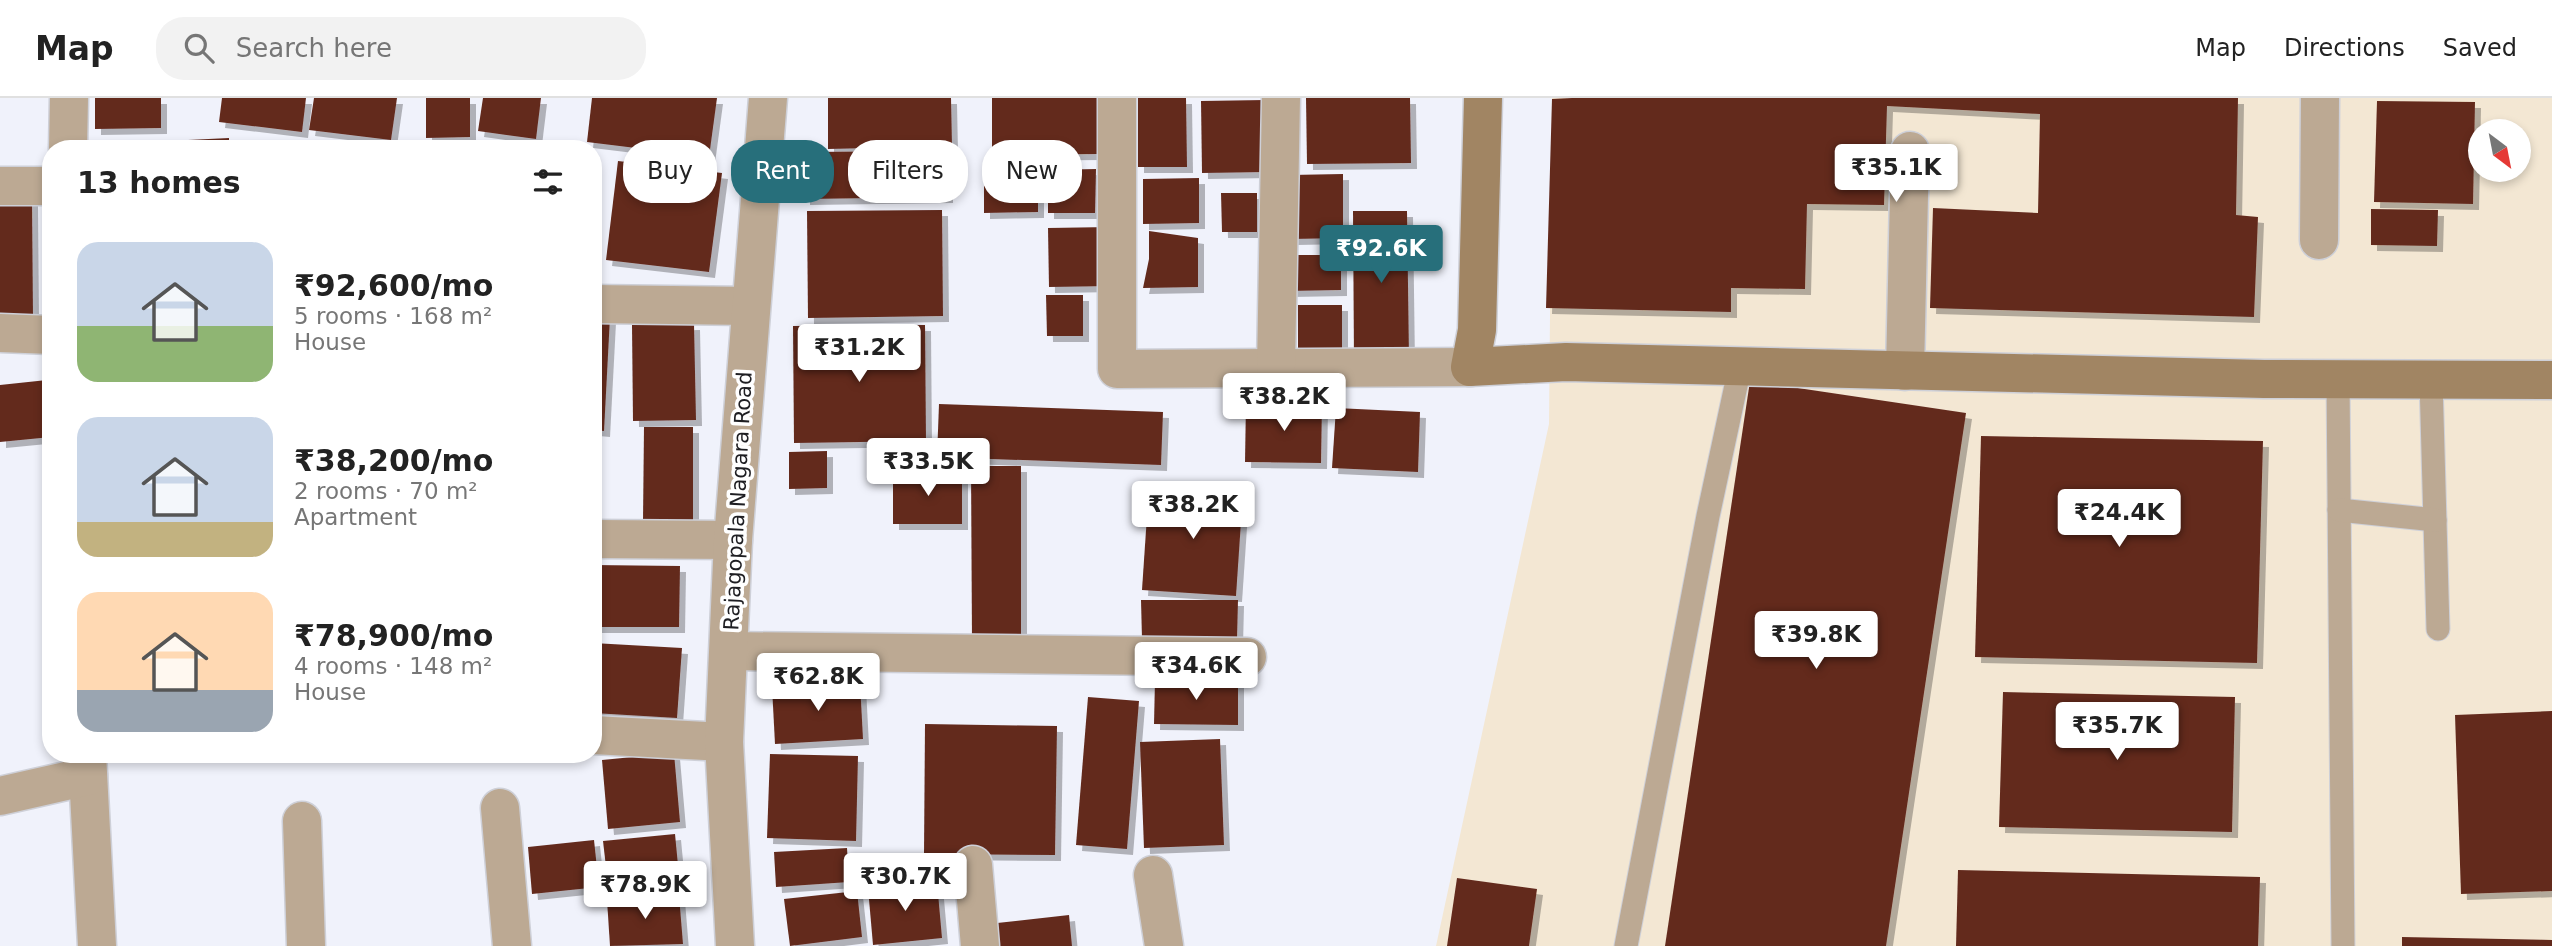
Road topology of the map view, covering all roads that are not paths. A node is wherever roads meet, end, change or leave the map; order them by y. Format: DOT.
graph roads {
  1 [pos="69,98"];
  2 [pos="768,98"];
  3 [pos="1117,98"];
  4 [pos="1281,98"];
  5 [pos="1483,98"];
  6 [pos="2320,98"];
  7 [pos="68,140"];
  8 [pos="1910,151"];
  9 [pos="0,186"];
  10 [pos="42,186"];
  11 [pos="2319,240"];
  12 [pos="602,304"];
  13 [pos="750,306"];
  14 [pos="0,333"];
  15 [pos="42,335"];
  16 [pos="1470,366"];
  17 [pos="1276,367"];
  18 [pos="1740,367"];
  19 [pos="1905,371"];
  20 [pos="2338,380"];
  21 [pos="2431,380"];
  22 [pos="2552,380"];
  23 [pos="2339,510"];
  24 [pos="2435,520"];
  25 [pos="602,538"];
  26 [pos="733,540"];
  27 [pos="2438,629"];
  28 [pos="730,651"];
  29 [pos="1247,657"];
  30 [pos="602,735"];
  31 [pos="724,742"];
  32 [pos="88,765"];
  33 [pos="0,796"];
  34 [pos="500,808"];
  35 [pos="302,821"];
  36 [pos="973,865"];
  37 [pos="1153,875"];
  38 [pos="97,946"];
  39 [pos="306,946"];
  40 [pos="512,946"];
  41 [pos="735,946"];
  42 [pos="980,946"];
  43 [pos="1164,946"];
  44 [pos="1626,946"];
  45 [pos="2343,946"];
  1 -- 7 [label="street"];
  2 -- 13 [label="street, Rajagopala Nagara Road"];
  3 -- 17 [label="street"];
  4 -- 17 [label="street"];
  5 -- 16 [label="main road"];
  6 -- 11 [label="street"];
  8 -- 19 [label="street"];
  9 -- 10 [label="street"];
  12 -- 13 [label="street"];
  13 -- 26 [label="street, Rajagopala Nagara Road"];
  14 -- 15 [label="street"];
  16 -- 17 [label="street"];
  16 -- 18 [label="main road"];
  18 -- 19 [label="main road"];
  18 -- 44 [label="lane"];
  19 -- 20 [label="main road"];
  20 -- 21 [label="main road"];
  20 -- 23 [label="lane"];
  21 -- 22 [label="main road"];
  21 -- 24 [label="lane"];
  23 -- 24 [label="lane"];
  23 -- 45 [label="lane"];
  24 -- 27 [label="lane"];
  25 -- 26 [label="street"];
  26 -- 28 [label="street, Rajagopala Nagara Road"];
  28 -- 29 [label="street"];
  28 -- 31 [label="street, Rajagopala Nagara Road"];
  30 -- 31 [label="street"];
  31 -- 41 [label="street, Rajagopala Nagara Road"];
  32 -- 33 [label="street"];
  32 -- 38 [label="street"];
  34 -- 40 [label="street"];
  35 -- 39 [label="street"];
  36 -- 42 [label="street"];
  37 -- 43 [label="street"];
}
